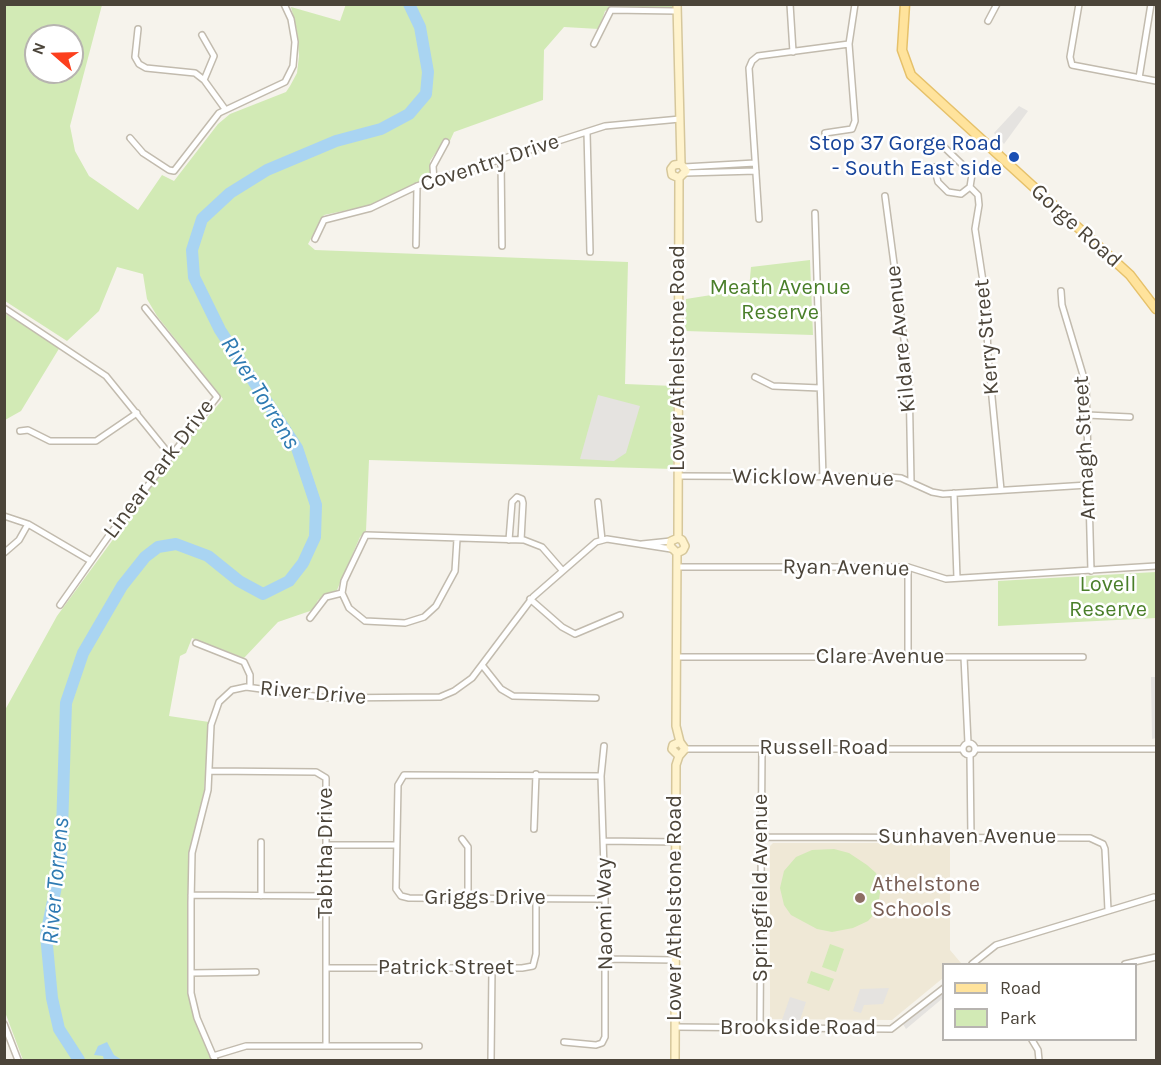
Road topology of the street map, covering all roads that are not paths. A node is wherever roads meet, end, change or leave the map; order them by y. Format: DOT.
graph roads {
  1 [pos="284,4"];
  2 [pos="790,4"];
  3 [pos="855,4"];
  4 [pos="905,4"];
  5 [pos="997,4"];
  6 [pos="1079,4"];
  7 [pos="1150,4"];
  8 [pos="677,8"];
  9 [pos="988,21"];
  10 [pos="138,29"];
  11 [pos="202,35"];
  12 [pos="594,44"];
  13 [pos="849,44"];
  14 [pos="793,52"];
  15 [pos="1139,78"];
  16 [pos="204,80"];
  17 [pos="1156,81"];
  18 [pos="225,109"];
  19 [pos="680,119"];
  20 [pos="587,132"];
  21 [pos="825,133"];
  22 [pos="130,138"];
  23 [pos="446,142"];
  24 [pos="945,148"];
  25 [pos="501,159"];
  26 [pos="755,164"];
  27 [pos="934,167"];
  28 [pos="682,170"];
  29 [pos="756,171"];
  30 [pos="434,182"];
  31 [pos="417,186"];
  32 [pos="970,187"];
  33 [pos="885,196"];
  34 [pos="815,213"];
  35 [pos="759,219"];
  36 [pos="315,239"];
  37 [pos="416,245"];
  38 [pos="502,246"];
  39 [pos="590,252"];
  40 [pos="1061,291"];
  41 [pos="4,308"];
  42 [pos="145,308"];
  43 [pos="1156,309"];
  44 [pos="755,377"];
  45 [pos="820,388"];
  46 [pos="137,414"];
  47 [pos="1087,415"];
  48 [pos="1131,417"];
  49 [pos="20,431"];
  50 [pos="170,454"];
  51 [pos="678,476"];
  52 [pos="823,477"];
  53 [pos="911,482"];
  54 [pos="1088,485"];
  55 [pos="1001,490"];
  56 [pos="954,493"];
  57 [pos="598,502"];
  58 [pos="4,516"];
  59 [pos="28,524"];
  60 [pos="457,539"];
  61 [pos="509,540"];
  62 [pos="521,540"];
  63 [pos="602,540"];
  64 [pos="674,545"];
  65 [pos="4,553"];
  66 [pos="91,561"];
  67 [pos="677,567"];
  68 [pos="908,567"];
  69 [pos="1156,567"];
  70 [pos="562,570"];
  71 [pos="1091,572"];
  72 [pos="957,578"];
  73 [pos="342,593"];
  74 [pos="530,599"];
  75 [pos="60,605"];
  76 [pos="620,615"];
  77 [pos="310,618"];
  78 [pos="196,643"];
  79 [pos="677,657"];
  80 [pos="964,657"];
  81 [pos="1083,657"];
  82 [pos="908,658"];
  83 [pos="482,665"];
  84 [pos="250,687"];
  85 [pos="596,698"];
  86 [pos="680,742"];
  87 [pos="968,743"];
  88 [pos="604,746"];
  89 [pos="762,748"];
  90 [pos="685,749"];
  91 [pos="963,749"];
  92 [pos="975,749"];
  93 [pos="1156,749"];
  94 [pos="970,755"];
  95 [pos="679,756"];
  96 [pos="211,771"];
  97 [pos="536,774"];
  98 [pos="601,776"];
  99 [pos="534,829"];
  100 [pos="762,837"];
  101 [pos="970,837"];
  102 [pos="462,839"];
  103 [pos="604,841"];
  104 [pos="261,842"];
  105 [pos="676,842"];
  106 [pos="327,845"];
  107 [pos="396,845"];
  108 [pos="191,895"];
  109 [pos="261,896"];
  110 [pos="326,896"];
  111 [pos="468,897"];
  112 [pos="1154,897"];
  113 [pos="536,898"];
  114 [pos="605,898"];
  115 [pos="1108,910"];
  116 [pos="1156,957"];
  117 [pos="606,959"];
  118 [pos="675,960"];
  119 [pos="973,963"];
  120 [pos="1129,963"];
  121 [pos="326,968"];
  122 [pos="492,968"];
  123 [pos="256,972"];
  124 [pos="191,973"];
  125 [pos="942,990"];
  126 [pos="4,1024"];
  127 [pos="675,1027"];
  128 [pos="760,1028"];
  129 [pos="1033,1041"];
  130 [pos="564,1042"];
  131 [pos="326,1046"];
  132 [pos="419,1046"];
  133 [pos="214,1058"];
  134 [pos="18,1060"];
  135 [pos="491,1060"];
  136 [pos="675,1060"];
  137 [pos="1039,1060"];
  1 -- 18 [label="street"];
  2 -- 14 [label="street"];
  3 -- 13 [label="street"];
  4 -- 43 [label="main road, Gorge Road"];
  5 -- 9 [label="street"];
  6 -- 15 [label="street"];
  7 -- 15 [label="street"];
  8 -- 12 [label="street"];
  8 -- 19 [label="street, Lower Athelstone Road"];
  10 -- 16 [label="street"];
  11 -- 16 [label="street"];
  13 -- 14 [label="street"];
  13 -- 21 [label="street"];
  14 -- 26 [label="street"];
  15 -- 17 [label="street"];
  16 -- 18 [label="street"];
  18 -- 22 [label="street"];
  19 -- 20 [label="street, Coventry Drive"];
  19 -- 28 [label="street, Lower Athelstone Road"];
  20 -- 25 [label="street, Coventry Drive"];
  20 -- 39 [label="street"];
  23 -- 30 [label="street"];
  24 -- 32 [label="street, Kerry Street"];
  25 -- 30 [label="street, Coventry Drive"];
  25 -- 38 [label="street"];
  26 -- 28 [label="street"];
  26 -- 29 [label="street"];
  27 -- 32 [label="street"];
  28 -- 29 [label="street"];
  28 -- 51 [label="street, Lower Athelstone Road"];
  29 -- 35 [label="street"];
  30 -- 31 [label="street, Coventry Drive"];
  31 -- 36 [label="street, Coventry Drive"];
  31 -- 37 [label="street"];
  32 -- 55 [label="street, Kerry Street"];
  33 -- 53 [label="street, Kildare Avenue"];
  34 -- 45 [label="street"];
  40 -- 47 [label="street, Armagh Street"];
  41 -- 46 [label="street"];
  42 -- 50 [label="street, Linear Park Drive"];
  44 -- 45 [label="street"];
  45 -- 52 [label="street"];
  46 -- 49 [label="street"];
  46 -- 50 [label="street"];
  47 -- 48 [label="street"];
  47 -- 54 [label="street, Armagh Street"];
  50 -- 66 [label="street, Linear Park Drive"];
  51 -- 52 [label="street, Wicklow Avenue"];
  51 -- 64 [label="street, Lower Athelstone Road"];
  52 -- 53 [label="street, Wicklow Avenue"];
  53 -- 56 [label="street, Wicklow Avenue"];
  54 -- 55 [label="street, Wicklow Avenue"];
  54 -- 71 [label="street, Armagh Street"];
  55 -- 56 [label="street, Wicklow Avenue"];
  56 -- 72 [label="street"];
  57 -- 63 [label="street"];
  58 -- 59 [label="street"];
  59 -- 65 [label="street"];
  59 -- 66 [label="street"];
  60 -- 61 [label="street"];
  60 -- 73 [label="street"];
  60 -- 73 [label="street"];
  61 -- 62 [label="street"];
  61 -- 62 [label="street"];
  62 -- 70 [label="street"];
  63 -- 64 [label="street"];
  63 -- 70 [label="street, River Drive"];
  64 -- 67 [label="street, Lower Athelstone Road"];
  66 -- 75 [label="street, Linear Park Drive"];
  67 -- 68 [label="street, Ryan Avenue"];
  67 -- 79 [label="street, Lower Athelstone Road"];
  68 -- 72 [label="street, Ryan Avenue"];
  68 -- 82 [label="street"];
  69 -- 71 [label="street, Ryan Avenue"];
  70 -- 74 [label="street, River Drive"];
  71 -- 72 [label="street, Ryan Avenue"];
  73 -- 77 [label="street"];
  74 -- 76 [label="street"];
  74 -- 83 [label="street, River Drive"];
  78 -- 84 [label="street"];
  79 -- 82 [label="street, Clare Avenue"];
  79 -- 86 [label="street, Lower Athelstone Road"];
  80 -- 81 [label="street, Clare Avenue"];
  80 -- 82 [label="street, Clare Avenue"];
  80 -- 87 [label="street"];
  83 -- 84 [label="street, River Drive"];
  83 -- 85 [label="street"];
  84 -- 96 [label="street, River Drive"];
  86 -- 90 [label="street"];
  86 -- 95 [label="street, Lower Athelstone Road"];
  87 -- 91 [label="street"];
  87 -- 92 [label="street"];
  88 -- 98 [label="street, Naomi Way"];
  89 -- 90 [label="street, Russell Road"];
  89 -- 91 [label="street, Russell Road"];
  89 -- 100 [label="street, Springfield Avenue"];
  90 -- 95 [label="street"];
  91 -- 94 [label="street"];
  92 -- 93 [label="street"];
  92 -- 94 [label="street"];
  94 -- 101 [label="street"];
  95 -- 105 [label="street, Lower Athelstone Road"];
  96 -- 106 [label="street, Tabitha Drive"];
  96 -- 108 [label="street, River Drive"];
  97 -- 98 [label="street, Griggs Drive"];
  97 -- 99 [label="street"];
  97 -- 107 [label="street, Griggs Drive"];
  98 -- 103 [label="street, Naomi Way"];
  100 -- 101 [label="street, Sunhaven Avenue"];
  100 -- 128 [label="street, Springfield Avenue"];
  101 -- 115 [label="street, Sunhaven Avenue"];
  102 -- 111 [label="street"];
  103 -- 105 [label="street"];
  103 -- 114 [label="street, Naomi Way"];
  104 -- 109 [label="street"];
  105 -- 118 [label="street, Lower Athelstone Road"];
  106 -- 107 [label="street"];
  106 -- 110 [label="street, Tabitha Drive"];
  107 -- 111 [label="street, Griggs Drive"];
  108 -- 109 [label="street"];
  108 -- 124 [label="street, River Drive"];
  109 -- 110 [label="street"];
  110 -- 121 [label="street, Tabitha Drive"];
  111 -- 113 [label="street, Griggs Drive"];
  112 -- 115 [label="street"];
  113 -- 114 [label="street, Griggs Drive"];
  113 -- 122 [label="street, Patrick Street"];
  114 -- 117 [label="street, Naomi Way"];
  115 -- 119 [label="street"];
  116 -- 120 [label="street"];
  117 -- 118 [label="street"];
  117 -- 130 [label="street, Naomi Way"];
  118 -- 127 [label="street, Lower Athelstone Road"];
  121 -- 122 [label="street, Patrick Street"];
  121 -- 131 [label="street, Tabitha Drive"];
  122 -- 135 [label="street"];
  123 -- 124 [label="street"];
  124 -- 133 [label="street, River Drive"];
  125 -- 128 [label="street, Brookside Road"];
  126 -- 134 [label="street"];
  127 -- 128 [label="street, Brookside Road"];
  127 -- 136 [label="street, Lower Athelstone Road"];
  129 -- 137 [label="street"];
  131 -- 132 [label="street"];
  131 -- 133 [label="street"];
}
